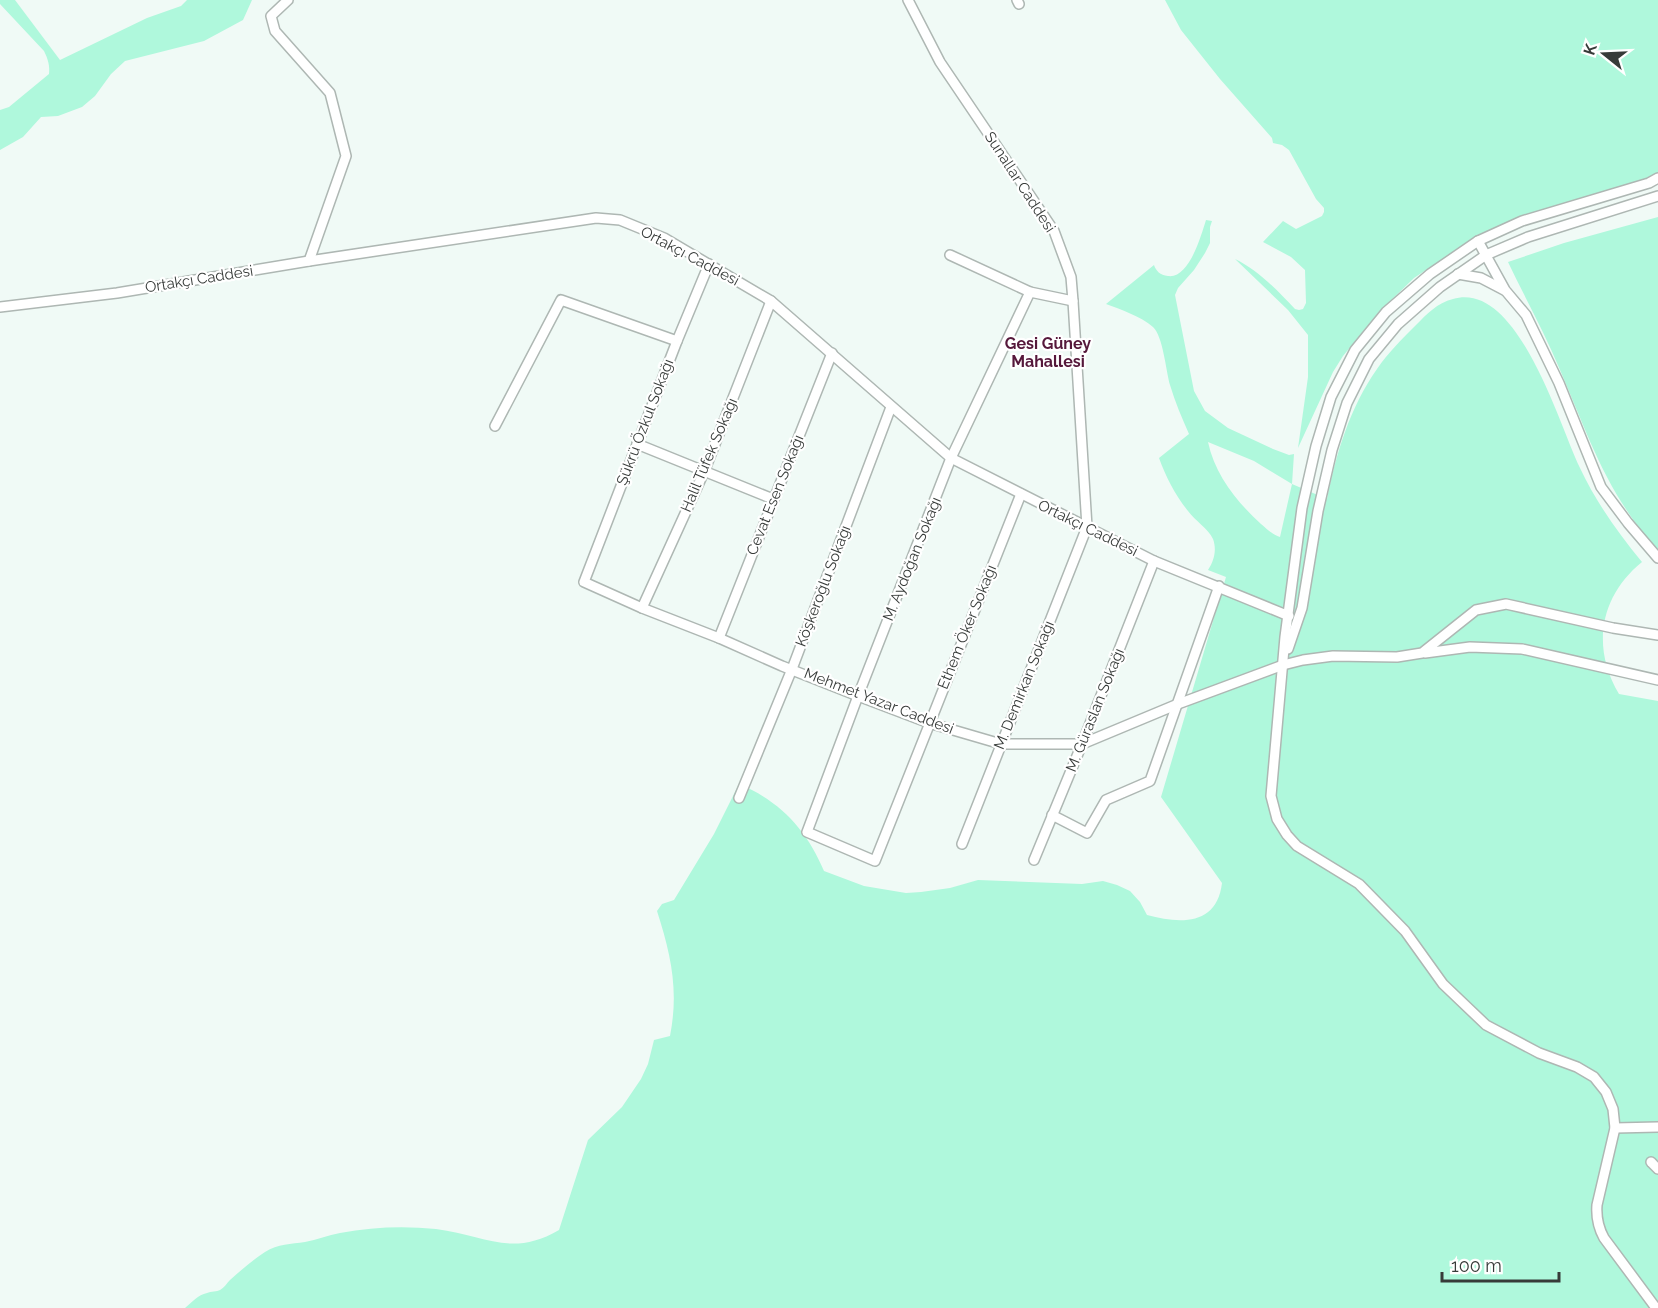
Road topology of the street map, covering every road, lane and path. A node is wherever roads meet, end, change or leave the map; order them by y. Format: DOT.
graph roads {
  1 [pos="288,0"];
  2 [pos="908,0"];
  3 [pos="1658,178"];
  4 [pos="1658,196"];
  5 [pos="1478,241"];
  6 [pos="950,255"];
  7 [pos="1486,255"];
  8 [pos="309,261"];
  9 [pos="709,264"];
  10 [pos="1458,274"];
  11 [pos="1505,290"];
  12 [pos="1030,292"];
  13 [pos="771,301"];
  14 [pos="1072,301"];
  15 [pos="0,307"];
  16 [pos="677,341"];
  17 [pos="832,353"];
  18 [pos="891,407"];
  19 [pos="495,426"];
  20 [pos="637,444"];
  21 [pos="951,458"];
  22 [pos="704,472"];
  23 [pos="1020,494"];
  24 [pos="773,499"];
  25 [pos="1087,527"];
  26 [pos="1658,558"];
  27 [pos="1154,561"];
  28 [pos="584,582"];
  29 [pos="1219,586"];
  30 [pos="642,608"];
  31 [pos="1288,616"];
  32 [pos="1658,635"];
  33 [pos="719,638"];
  34 [pos="1422,653"];
  35 [pos="1283,665"];
  36 [pos="792,669"];
  37 [pos="1658,680"];
  38 [pos="858,696"];
  39 [pos="1178,704"];
  40 [pos="929,723"];
  41 [pos="1001,744"];
  42 [pos="1082,744"];
  43 [pos="739,798"];
  44 [pos="1052,815"];
  45 [pos="962,844"];
  46 [pos="1034,860"];
  47 [pos="875,861"];
  48 [pos="1658,1127"];
  49 [pos="1614,1128"];
  50 [pos="1656,1308"];
  1 -- 8 [label="street"];
  2 -- 14 [label="street, Sunallar Caddesi"];
  3 -- 5 [label="street"];
  4 -- 7 [label="street"];
  5 -- 7 [label="street"];
  5 -- 31 [label="street"];
  6 -- 12 [label="street"];
  7 -- 10 [label="street"];
  7 -- 11 [label="street"];
  8 -- 9 [label="street, Ortakçı Caddesi"];
  8 -- 15 [label="street, Ortakçı Caddesi"];
  9 -- 13 [label="street, Ortakçı Caddesi"];
  9 -- 16 [label="street, Şükrü Özkul Sokağı"];
  10 -- 11 [label="street"];
  10 -- 35 [label="street"];
  11 -- 26 [label="street"];
  12 -- 14 [label="street"];
  12 -- 21 [label="street, M. Aydoğan Sokağı"];
  13 -- 17 [label="street, Ortakçı Caddesi"];
  13 -- 22 [label="street, Halil Tüfek Sokağı"];
  14 -- 25 [label="street, Sunallar Caddesi"];
  16 -- 19 [label="street"];
  16 -- 20 [label="street, Şükrü Özkul Sokağı"];
  17 -- 18 [label="street, Ortakçı Caddesi"];
  17 -- 24 [label="street, Cevat Esen Sokağı"];
  18 -- 21 [label="street, Ortakçı Caddesi"];
  18 -- 36 [label="street, Köşkeroğlu Sokağı"];
  20 -- 22 [label="street"];
  20 -- 28 [label="street, Şükrü Özkul Sokağı"];
  21 -- 23 [label="street, Ortakçı Caddesi"];
  21 -- 38 [label="street, M. Aydoğan Sokağı"];
  22 -- 24 [label="street"];
  22 -- 30 [label="street, Halil Tüfek Sokağı"];
  23 -- 25 [label="street, Ortakçı Caddesi"];
  23 -- 40 [label="street, Ethem Öker Sokağı"];
  24 -- 33 [label="street, Cevat Esen Sokağı"];
  25 -- 27 [label="street, Ortakçı Caddesi"];
  25 -- 41 [label="street, M. Demirkan Sokağı"];
  27 -- 29 [label="street, Ortakçı Caddesi"];
  27 -- 42 [label="street, M. Güraslan Sokağı"];
  28 -- 30 [label="street, Mehmet Yazar Caddesi"];
  29 -- 31 [label="street, Ortakçı Caddesi"];
  29 -- 39 [label="street"];
  30 -- 33 [label="street, Mehmet Yazar Caddesi"];
  31 -- 35 [label="street"];
  32 -- 34 [label="street"];
  33 -- 36 [label="street, Mehmet Yazar Caddesi"];
  34 -- 35 [label="street, Mehmet Yazar Caddesi"];
  34 -- 37 [label="street, Mehmet Yazar Caddesi"];
  35 -- 39 [label="street, Mehmet Yazar Caddesi"];
  35 -- 49 [label="street"];
  36 -- 38 [label="street, Mehmet Yazar Caddesi"];
  36 -- 43 [label="street, Köşkeroğlu Sokağı"];
  38 -- 40 [label="street, Mehmet Yazar Caddesi"];
  38 -- 47 [label="street, M. Aydoğan Sokağı"];
  39 -- 42 [label="street, Mehmet Yazar Caddesi"];
  39 -- 44 [label="street"];
  40 -- 41 [label="street, Mehmet Yazar Caddesi"];
  40 -- 47 [label="street, Ethem Öker Sokağı"];
  41 -- 42 [label="street, Mehmet Yazar Caddesi"];
  41 -- 45 [label="street, M. Demirkan Sokağı"];
  42 -- 44 [label="street, M. Güraslan Sokağı"];
  44 -- 46 [label="street, M. Güraslan Sokağı"];
  48 -- 49 [label="street"];
  49 -- 50 [label="street"];
}
